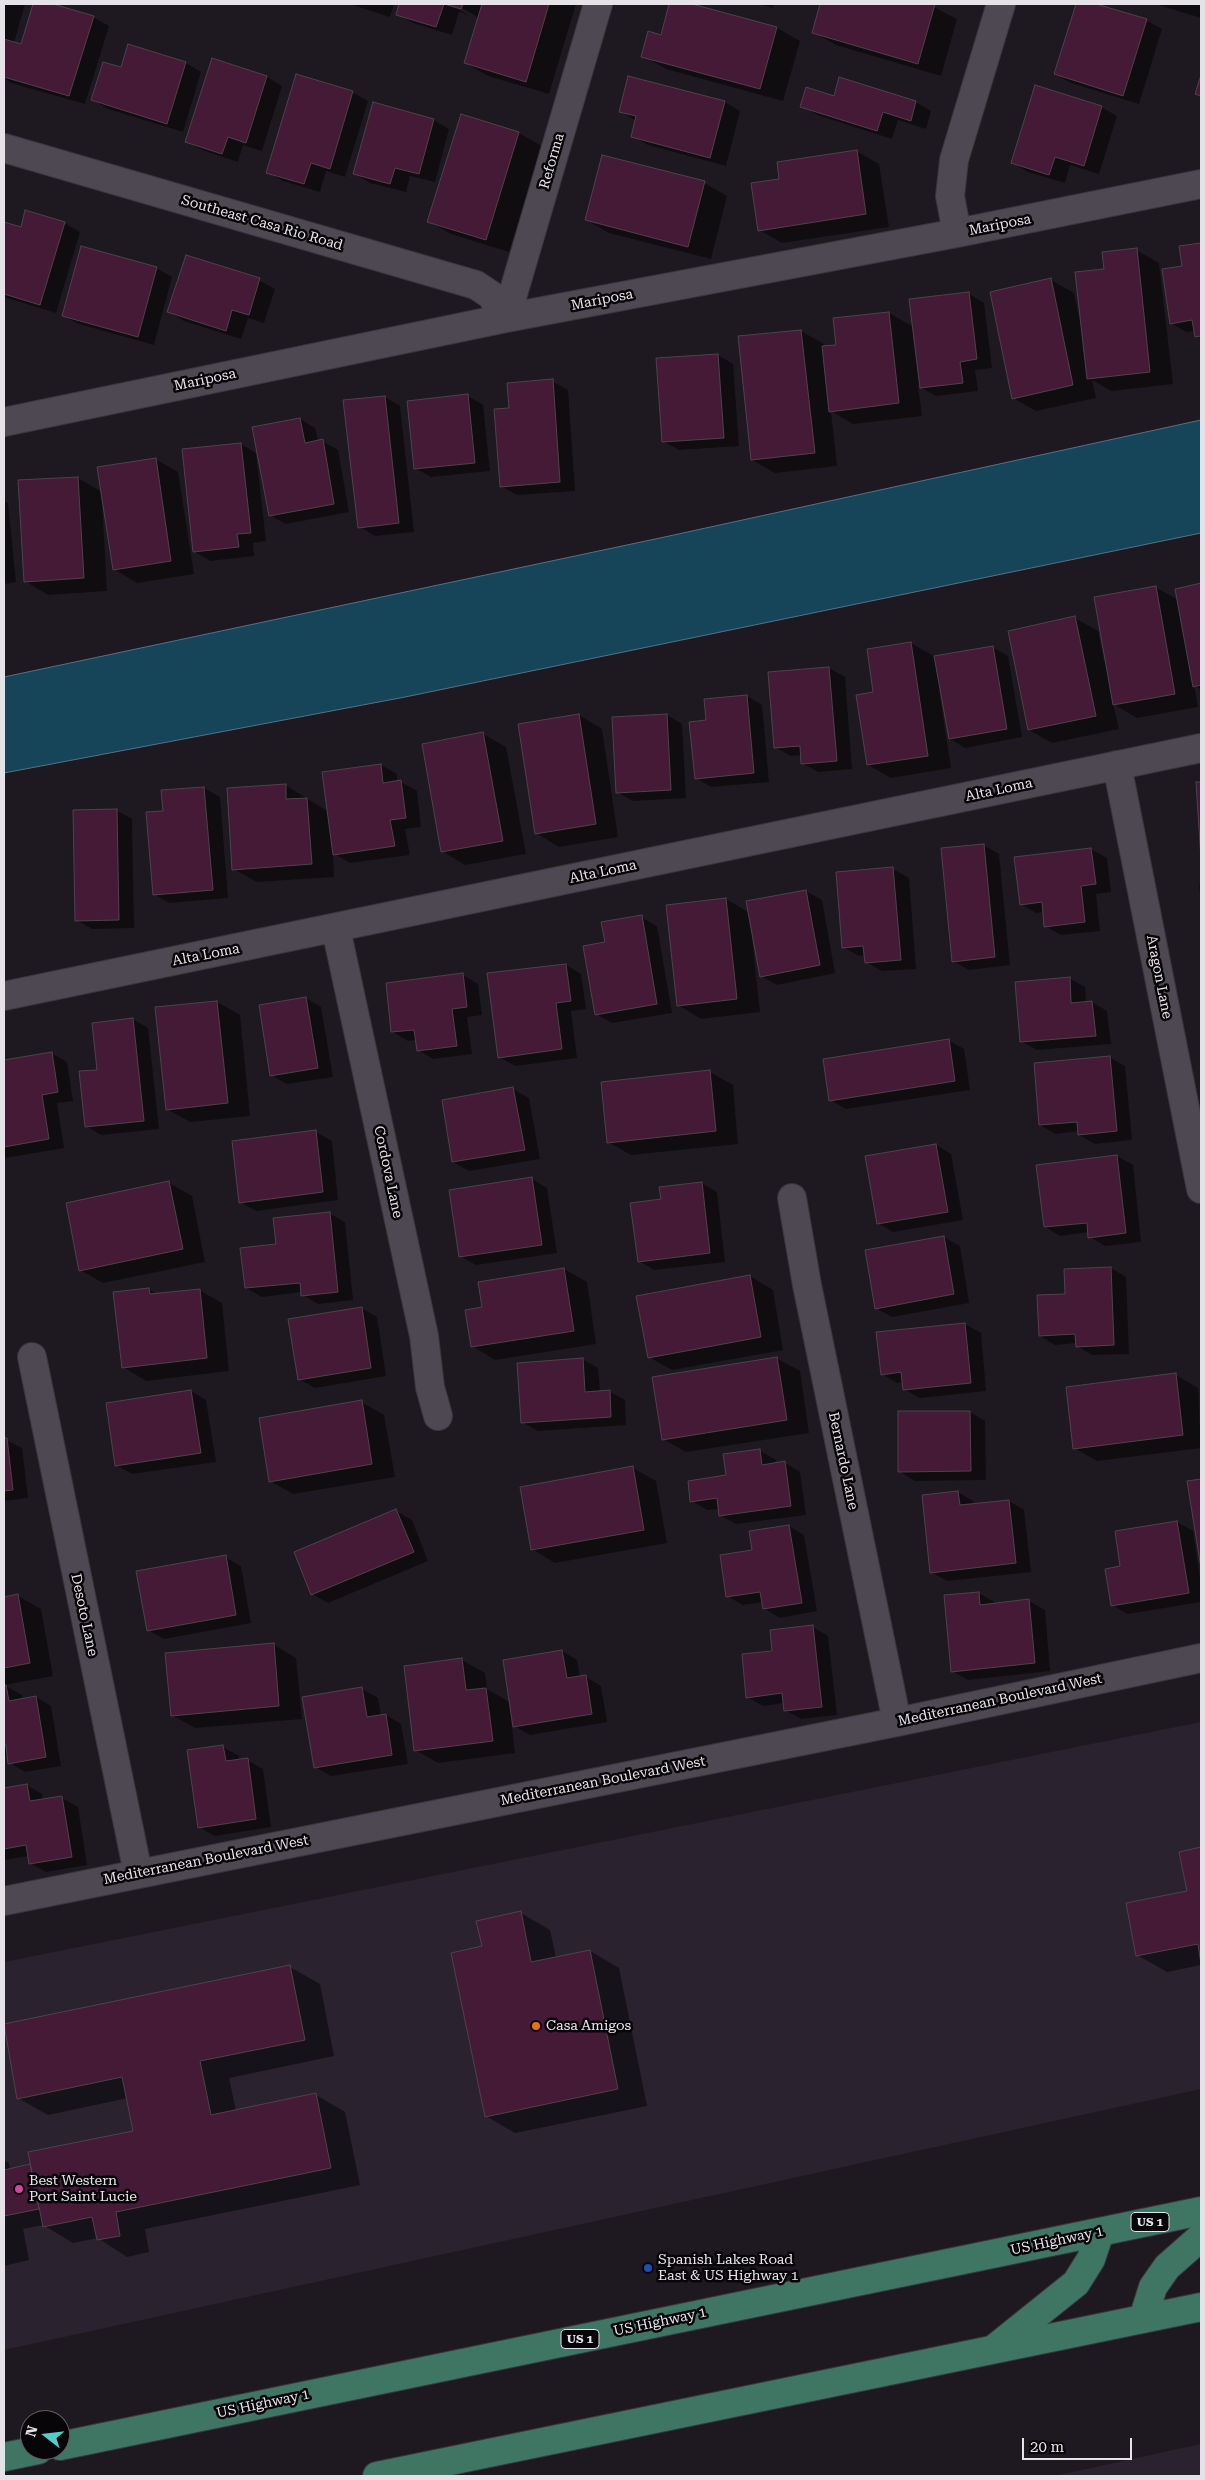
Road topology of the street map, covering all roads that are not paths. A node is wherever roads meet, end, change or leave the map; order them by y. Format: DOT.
graph roads {
  1 [pos="598,4"];
  2 [pos="1001,4"];
  3 [pos="4,148"];
  4 [pos="1201,184"];
  5 [pos="958,233"];
  6 [pos="506,318"];
  7 [pos="4,422"];
  8 [pos="1201,748"];
  9 [pos="1117,765"];
  10 [pos="336,929"];
  11 [pos="4,996"];
  12 [pos="1201,1189"];
  13 [pos="792,1198"];
  14 [pos="32,1357"];
  15 [pos="438,1416"];
  16 [pos="1201,1658"];
  17 [pos="897,1722"];
  18 [pos="138,1873"];
  19 [pos="4,1901"];
  20 [pos="1201,2211"];
  21 [pos="1100,2232"];
  22 [pos="1201,2237"];
  23 [pos="1201,2307"];
  24 [pos="1143,2319"];
  25 [pos="992,2350"];
  26 [pos="70,2444"];
  27 [pos="20,2454"];
  28 [pos="4,2457"];
  29 [pos="377,2476"];
  1 -- 6 [label="street, Reforma"];
  2 -- 5 [label="street"];
  3 -- 6 [label="street, Southeast Casa Rio Road"];
  4 -- 5 [label="street, Mariposa"];
  5 -- 6 [label="street, Mariposa"];
  6 -- 7 [label="street, Mariposa"];
  8 -- 9 [label="street, Alta Loma"];
  9 -- 10 [label="street, Alta Loma"];
  9 -- 12 [label="street, Aragon Lane"];
  10 -- 11 [label="street, Alta Loma"];
  10 -- 15 [label="street, Cordova Lane"];
  13 -- 17 [label="street, Bernardo Lane"];
  14 -- 18 [label="street, Desoto Lane"];
  16 -- 17 [label="street, Mediterranean Boulevard West"];
  17 -- 18 [label="street, Mediterranean Boulevard West"];
  18 -- 19 [label="street, Mediterranean Boulevard West"];
  20 -- 21 [label="main road, US Highway 1 / US 1"];
  21 -- 25 [label="main road"];
  21 -- 26 [label="main road, US Highway 1 / US 1"];
  22 -- 24 [label="main road"];
  23 -- 24 [label="main road"];
  24 -- 25 [label="main road"];
  25 -- 29 [label="main road"];
  27 -- 28 [label="main road"];
}
